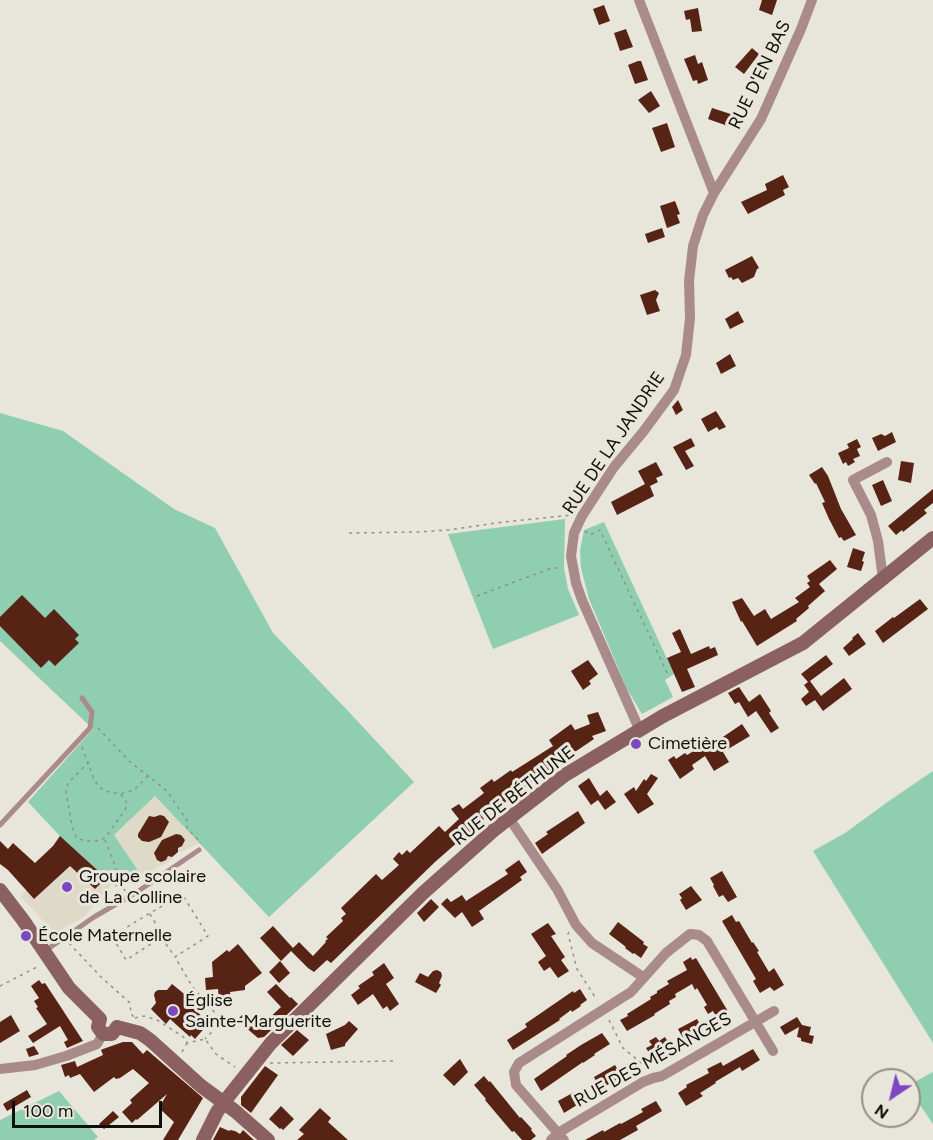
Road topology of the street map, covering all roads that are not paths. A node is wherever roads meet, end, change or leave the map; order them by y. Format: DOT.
graph roads {
  1 [pos="639,0"];
  2 [pos="812,0"];
  3 [pos="714,193"];
  4 [pos="886,462"];
  5 [pos="933,538"];
  6 [pos="883,579"];
  7 [pos="82,698"];
  8 [pos="640,731"];
  9 [pos="509,818"];
  10 [pos="0,825"];
  11 [pos="199,850"];
  12 [pos="0,890"];
  13 [pos="50,952"];
  14 [pos="643,977"];
  15 [pos="774,1011"];
  16 [pos="100,1019"];
  17 [pos="755,1022"];
  18 [pos="117,1027"];
  19 [pos="103,1034"];
  20 [pos="773,1051"];
  21 [pos="0,1069"];
  22 [pos="224,1102"];
  23 [pos="558,1138"];
  24 [pos="203,1140"];
  25 [pos="268,1140"];
  1 -- 3 [label="street"];
  2 -- 3 [label="street, RUE D'EN BAS"];
  3 -- 8 [label="street, RUE DE LA JANDRIE"];
  4 -- 6 [label="street"];
  5 -- 6 [label="street, RUE DE BÉTHUNE"];
  6 -- 8 [label="street, RUE DE BÉTHUNE"];
  7 -- 10 [label="lane"];
  8 -- 9 [label="street, RUE DE BÉTHUNE"];
  9 -- 14 [label="street"];
  9 -- 22 [label="street, RUE DE BÉTHUNE"];
  11 -- 13 [label="lane"];
  12 -- 13 [label="street"];
  13 -- 16 [label="street"];
  14 -- 17 [label="street"];
  14 -- 23 [label="street"];
  15 -- 17 [label="street, RUE DES MÉSANGES"];
  16 -- 18 [label="street"];
  16 -- 19 [label="street"];
  17 -- 20 [label="street"];
  17 -- 23 [label="street, RUE DES MÉSANGES"];
  18 -- 19 [label="street"];
  18 -- 22 [label="street"];
  19 -- 21 [label="street"];
  22 -- 24 [label="street, RUE DE BÉTHUNE"];
  22 -- 25 [label="street"];
}
